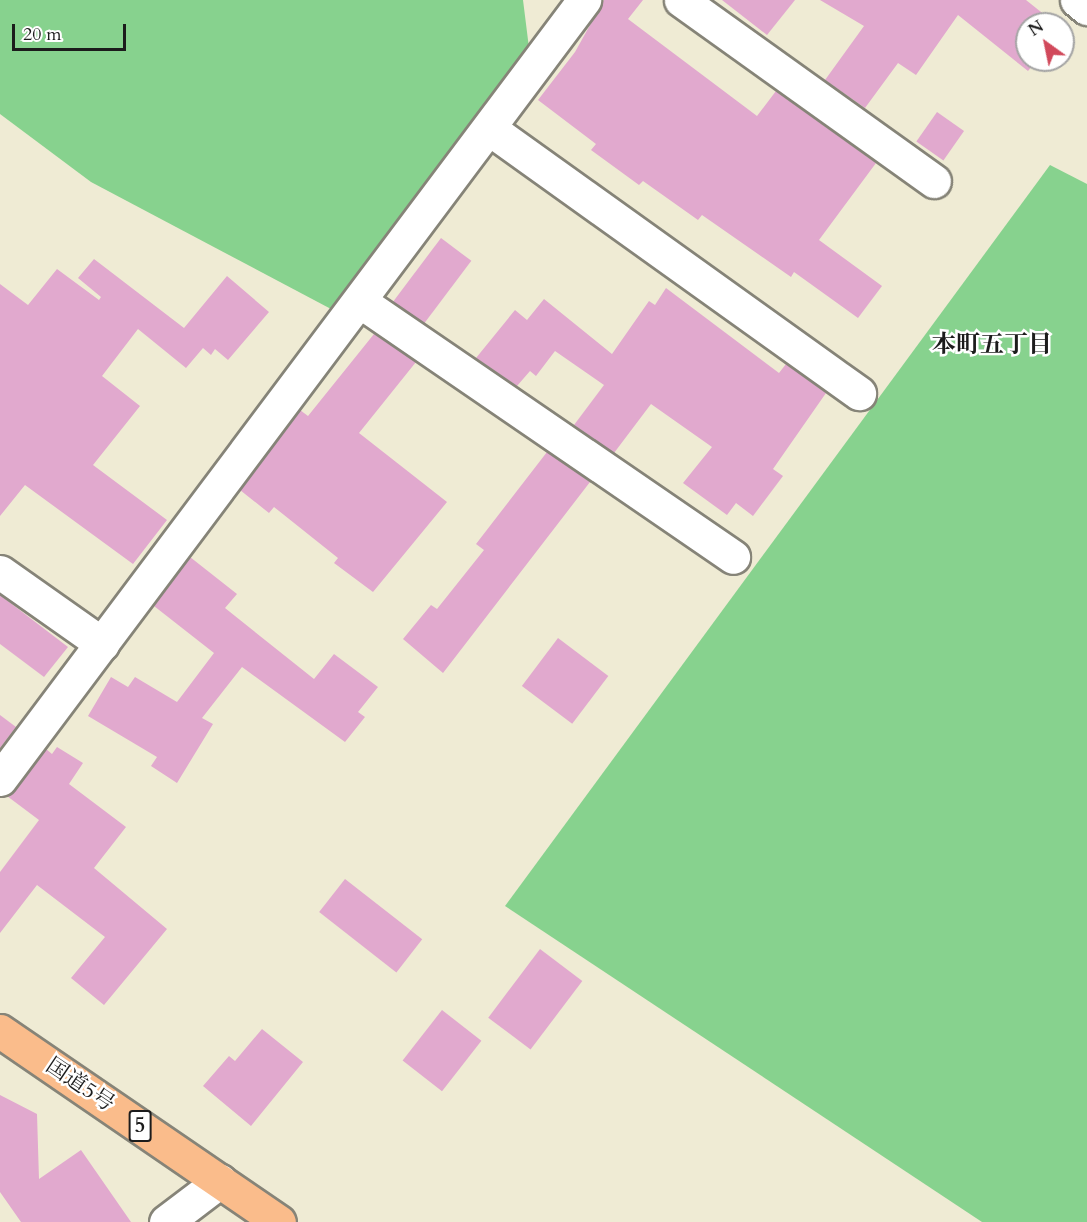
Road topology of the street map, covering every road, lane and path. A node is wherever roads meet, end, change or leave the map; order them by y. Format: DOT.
graph roads {
  1 [pos="584,0"];
  2 [pos="681,0"];
  3 [pos="1077,0"];
  4 [pos="1087,8"];
  5 [pos="489,129"];
  6 [pos="934,181"];
  7 [pos="361,302"];
  8 [pos="859,393"];
  9 [pos="733,557"];
  10 [pos="0,572"];
  11 [pos="102,644"];
  12 [pos="0,779"];
  13 [pos="0,1031"];
  14 [pos="220,1181"];
  15 [pos="166,1222"];
  16 [pos="279,1222"];
  1 -- 5 [label="street"];
  2 -- 6 [label="street"];
  3 -- 4 [label="street"];
  5 -- 7 [label="street"];
  5 -- 8 [label="street"];
  7 -- 9 [label="street"];
  7 -- 11 [label="street"];
  10 -- 11 [label="street"];
  11 -- 12 [label="street"];
  13 -- 14 [label="highway, 国道5号 / 5"];
  14 -- 15 [label="street"];
  14 -- 16 [label="highway, 国道5号 / 5"];
}
